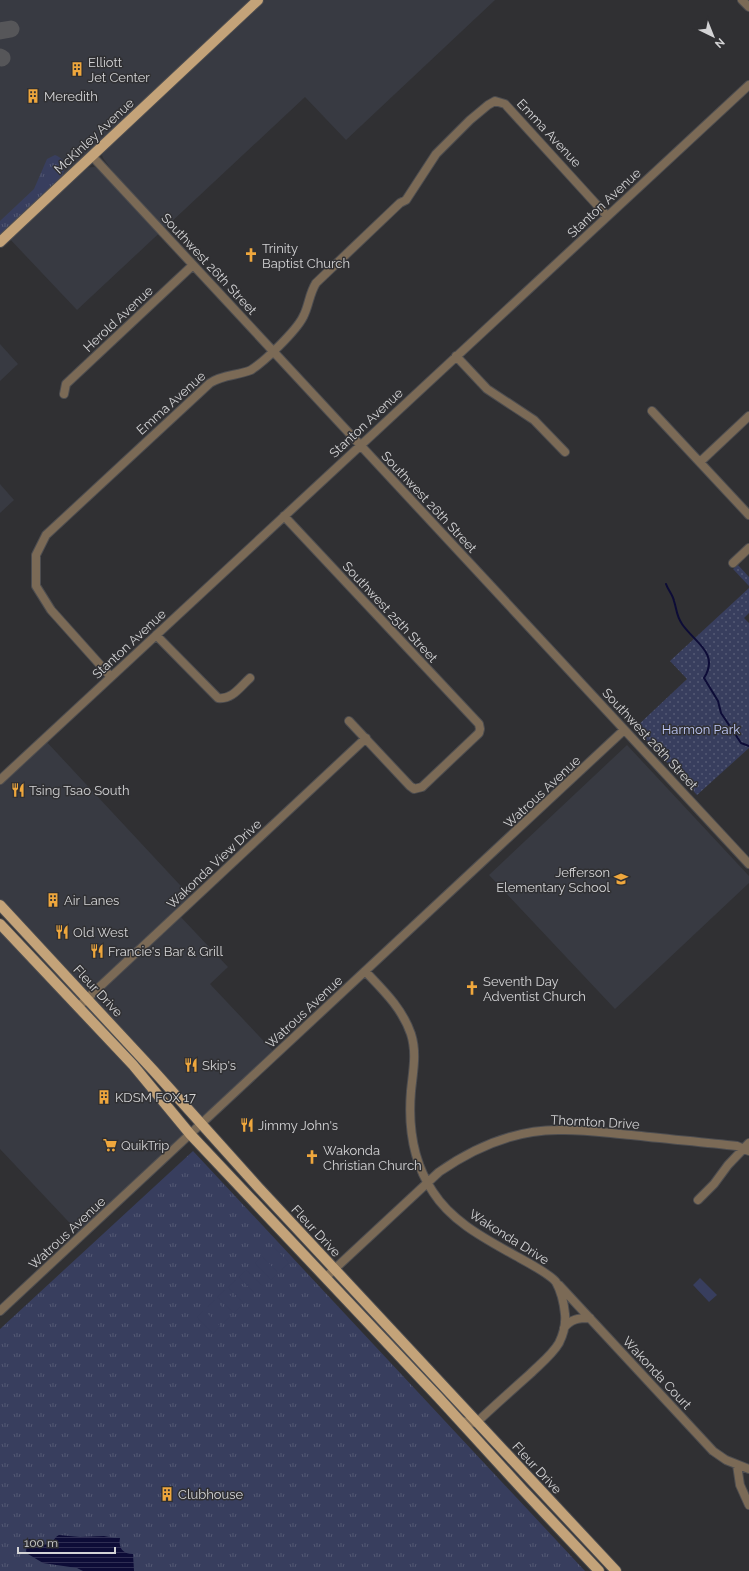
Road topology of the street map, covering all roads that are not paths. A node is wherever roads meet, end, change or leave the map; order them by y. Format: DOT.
graph roads {
  1 [pos="258,0"];
  2 [pos="742,0"];
  3 [pos="749,7"];
  4 [pos="749,85"];
  5 [pos="92,156"];
  6 [pos="608,216"];
  7 [pos="0,242"];
  8 [pos="193,265"];
  9 [pos="273,351"];
  10 [pos="456,356"];
  11 [pos="64,394"];
  12 [pos="652,411"];
  13 [pos="749,416"];
  14 [pos="360,445"];
  15 [pos="565,452"];
  16 [pos="700,462"];
  17 [pos="749,515"];
  18 [pos="284,516"];
  19 [pos="749,548"];
  20 [pos="733,563"];
  21 [pos="156,635"];
  22 [pos="111,677"];
  23 [pos="250,678"];
  24 [pos="349,721"];
  25 [pos="624,730"];
  26 [pos="366,738"];
  27 [pos="0,780"];
  28 [pos="749,864"];
  29 [pos="0,905"];
  30 [pos="0,924"];
  31 [pos="365,971"];
  32 [pos="87,998"];
  33 [pos="78,1007"];
  34 [pos="202,1123"];
  35 [pos="190,1134"];
  36 [pos="747,1148"];
  37 [pos="427,1183"];
  38 [pos="698,1200"];
  39 [pos="334,1270"];
  40 [pos="326,1276"];
  41 [pos="556,1281"];
  42 [pos="0,1311"];
  43 [pos="590,1318"];
  44 [pos="564,1329"];
  45 [pos="460,1421"];
  46 [pos="476,1423"];
  47 [pos="737,1465"];
  48 [pos="749,1469"];
  49 [pos="749,1505"];
  50 [pos="599,1571"];
  51 [pos="616,1571"];
  1 -- 5 [label="main road, McKinley Avenue"];
  2 -- 3 [label="street"];
  4 -- 6 [label="street, Stanton Avenue"];
  5 -- 7 [label="main road, McKinley Avenue"];
  5 -- 8 [label="street, Southwest 26th Street"];
  6 -- 9 [label="street, Emma Avenue"];
  6 -- 10 [label="street, Stanton Avenue"];
  8 -- 9 [label="street, Southwest 26th Street"];
  8 -- 11 [label="street, Herold Avenue"];
  9 -- 14 [label="street, Southwest 26th Street"];
  9 -- 22 [label="street, Emma Avenue"];
  10 -- 14 [label="street, Stanton Avenue"];
  10 -- 15 [label="street"];
  12 -- 16 [label="street"];
  13 -- 16 [label="street"];
  14 -- 18 [label="street, Stanton Avenue"];
  14 -- 25 [label="street, Southwest 26th Street"];
  16 -- 17 [label="street"];
  18 -- 21 [label="street, Stanton Avenue"];
  18 -- 26 [label="street, Southwest 25th Street"];
  19 -- 20 [label="street"];
  21 -- 22 [label="street, Stanton Avenue"];
  21 -- 23 [label="street"];
  22 -- 27 [label="street, Stanton Avenue"];
  24 -- 26 [label="street"];
  25 -- 28 [label="street, Southwest 26th Street"];
  25 -- 31 [label="street, Watrous Avenue"];
  26 -- 32 [label="street, Wakonda View Drive"];
  29 -- 32 [label="main road, Fleur Drive"];
  30 -- 33 [label="main road, Fleur Drive"];
  31 -- 34 [label="street, Watrous Avenue"];
  31 -- 37 [label="street, Wakonda Drive"];
  32 -- 33 [label="street, Wakonda View Drive"];
  32 -- 34 [label="main road, Fleur Drive"];
  33 -- 35 [label="main road, Fleur Drive"];
  34 -- 35 [label="street, Watrous Avenue"];
  34 -- 39 [label="main road, Fleur Drive"];
  35 -- 40 [label="main road, Fleur Drive"];
  35 -- 42 [label="street, Watrous Avenue"];
  36 -- 37 [label="street, Thornton Drive"];
  36 -- 38 [label="street"];
  37 -- 39 [label="street, Thornton Drive"];
  37 -- 41 [label="street, Wakonda Drive"];
  39 -- 40 [label="street, Thornton Drive"];
  39 -- 46 [label="main road, Fleur Drive"];
  40 -- 45 [label="main road, Fleur Drive"];
  41 -- 43 [label="street, Wakonda Court"];
  41 -- 44 [label="street, Wakonda Drive"];
  43 -- 44 [label="street"];
  43 -- 47 [label="street, Wakonda Court"];
  44 -- 46 [label="street, Wakonda Drive"];
  45 -- 46 [label="street"];
  45 -- 50 [label="main road, Fleur Drive"];
  46 -- 51 [label="main road, Fleur Drive"];
  47 -- 48 [label="street, Wakonda Court"];
  47 -- 49 [label="street"];
}
